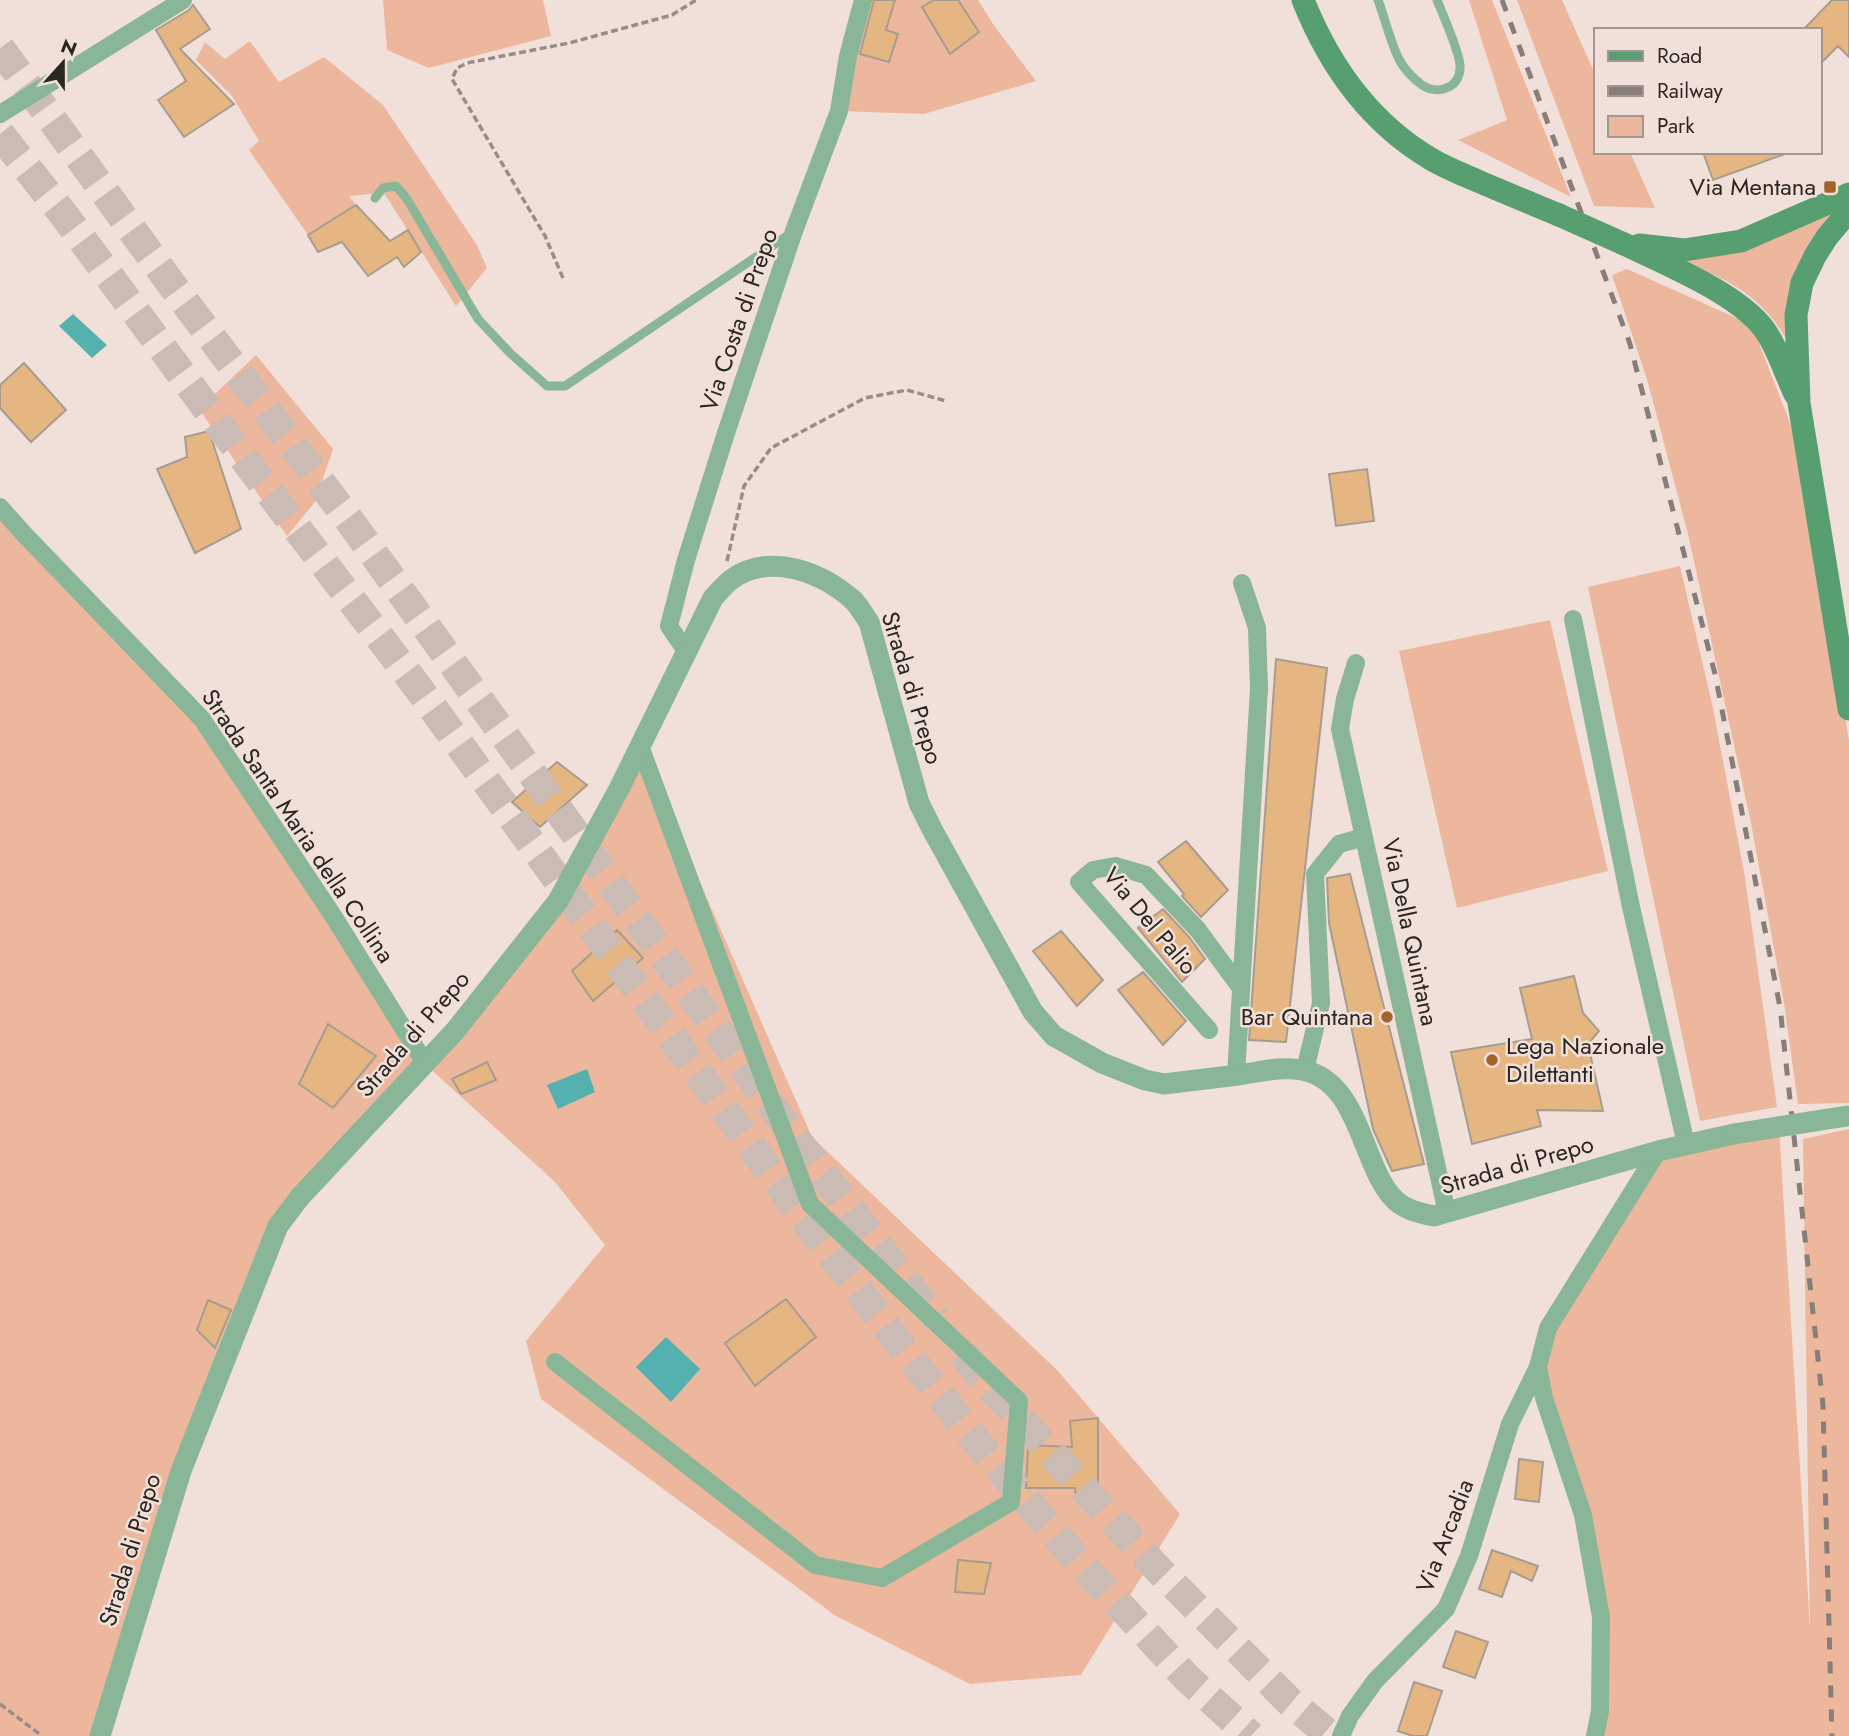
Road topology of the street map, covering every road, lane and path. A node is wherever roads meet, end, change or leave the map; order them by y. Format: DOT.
graph roads {
  1 [pos="183,0"];
  2 [pos="696,0"];
  3 [pos="863,0"];
  4 [pos="1303,0"];
  5 [pos="1378,0"];
  6 [pos="1437,0"];
  7 [pos="0,114"];
  8 [pos="1849,194"];
  9 [pos="375,198"];
  10 [pos="1849,211"];
  11 [pos="794,231"];
  12 [pos="1624,244"];
  13 [pos="563,278"];
  14 [pos="946,401"];
  15 [pos="1799,403"];
  16 [pos="0,507"];
  17 [pos="733,578"];
  18 [pos="1242,583"];
  19 [pos="1573,620"];
  20 [pos="686,651"];
  21 [pos="1356,663"];
  22 [pos="1849,709"];
  23 [pos="640,746"];
  24 [pos="1364,837"];
  25 [pos="1240,987"];
  26 [pos="1209,1030"];
  27 [pos="425,1063"];
  28 [pos="1305,1070"];
  29 [pos="1236,1075"];
  30 [pos="1848,1116"];
  31 [pos="1686,1144"];
  32 [pos="1658,1151"];
  33 [pos="1447,1213"];
  34 [pos="555,1362"];
  35 [pos="1538,1367"];
  36 [pos="0,1704"];
  37 [pos="42,1736"];
  38 [pos="100,1736"];
  39 [pos="1341,1736"];
  40 [pos="1595,1736"];
  1 -- 7 [label="street"];
  2 -- 13 [label="path"];
  3 -- 11 [label="street, Via Costa di Prepo"];
  4 -- 12 [label="main road, bridge"];
  5 -- 6 [label="lane"];
  8 -- 12 [label="main road"];
  9 -- 11 [label="lane"];
  10 -- 15 [label="main road"];
  11 -- 20 [label="street, Via Costa di Prepo"];
  12 -- 15 [label="main road"];
  14 -- 17 [label="path"];
  15 -- 22 [label="main road"];
  16 -- 27 [label="street, Strada Santa Maria della Collina"];
  17 -- 20 [label="street, Strada di Prepo"];
  17 -- 29 [label="street, Strada di Prepo"];
  18 -- 25 [label="street"];
  19 -- 31 [label="street"];
  20 -- 23 [label="street, Strada di Prepo"];
  21 -- 24 [label="street, Via Della Quintana"];
  23 -- 27 [label="street, Strada di Prepo"];
  23 -- 34 [label="street"];
  24 -- 28 [label="street"];
  24 -- 33 [label="street, Via Della Quintana"];
  25 -- 26 [label="street, Via Del Palio"];
  25 -- 29 [label="street"];
  27 -- 38 [label="street, Strada di Prepo"];
  28 -- 29 [label="street, Strada di Prepo"];
  28 -- 33 [label="street, Strada di Prepo"];
  30 -- 31 [label="street, Strada di Prepo, bridge"];
  31 -- 32 [label="street, Strada di Prepo"];
  32 -- 33 [label="street, Strada di Prepo"];
  32 -- 35 [label="street"];
  35 -- 39 [label="street, Via Arcadia"];
  35 -- 40 [label="street"];
  36 -- 37 [label="path"];
}
